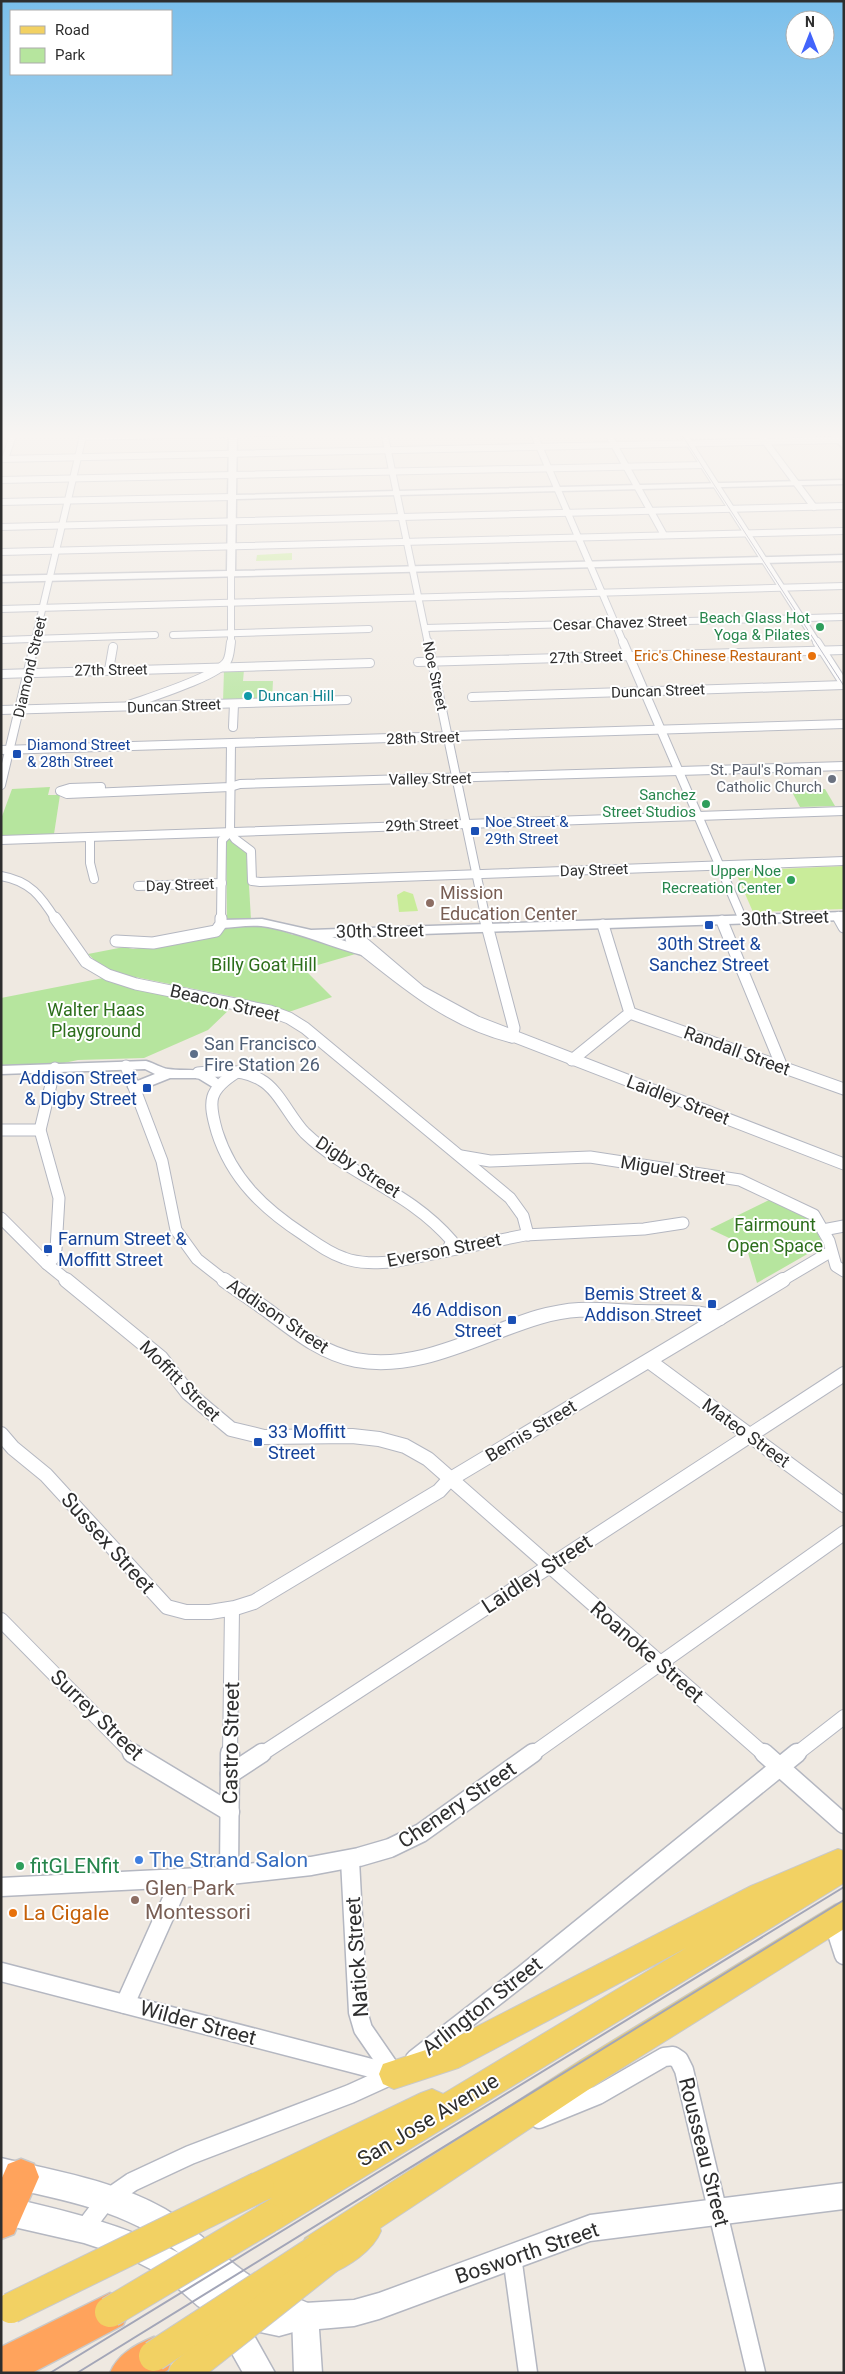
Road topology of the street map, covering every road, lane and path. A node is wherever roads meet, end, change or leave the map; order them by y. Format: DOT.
graph roads {
  1 [pos="406,542"];
  2 [pos="59,543"];
  3 [pos="231,543"];
  4 [pos="372,543"];
  5 [pos="580,543"];
  6 [pos="753,543"];
  7 [pos="231,546"];
  8 [pos="57,551"];
  9 [pos="1,552"];
  10 [pos="844,558"];
  11 [pos="764,560"];
  12 [pos="590,564"];
  13 [pos="412,569"];
  14 [pos="231,574"];
  15 [pos="50,578"];
  16 [pos="1,579"];
  17 [pos="844,586"];
  18 [pos="783,588"];
  19 [pos="602,593"];
  20 [pos="419,598"];
  21 [pos="230,603"];
  22 [pos="1,608"];
  23 [pos="43,608"];
  24 [pos="844,616"];
  25 [pos="802,618"];
  26 [pos="615,623"];
  27 [pos="426,628"];
  28 [pos="369,630"];
  29 [pos="230,633"];
  30 [pos="155,635"];
  31 [pos="172,635"];
  32 [pos="47,638"];
  33 [pos="36,639"];
  34 [pos="120,639"];
  35 [pos="1,640"];
  36 [pos="113,647"];
  37 [pos="823,650"];
  38 [pos="844,650"];
  39 [pos="629,656"];
  40 [pos="418,662"];
  41 [pos="432,662"];
  42 [pos="324,665"];
  43 [pos="221,667"];
  44 [pos="109,670"];
  45 [pos="28,673"];
  46 [pos="1,674"];
  47 [pos="844,684"];
  48 [pos="644,692"];
  49 [pos="472,697"];
  50 [pos="347,700"];
  51 [pos="234,704"];
  52 [pos="120,708"];
  53 [pos="1,710"];
  54 [pos="20,711"];
  55 [pos="844,724"];
  56 [pos="233,727"];
  57 [pos="661,730"];
  58 [pos="447,736"];
  59 [pos="232,744"];
  60 [pos="6,750"];
  61 [pos="844,766"];
  62 [pos="679,771"];
  63 [pos="456,778"];
  64 [pos="1,784"];
  65 [pos="101,787"];
  66 [pos="230,787"];
  67 [pos="844,811"];
  68 [pos="698,816"];
  69 [pos="466,824"];
  70 [pos="230,832"];
  71 [pos="90,837"];
  72 [pos="1,840"];
  73 [pos="844,861"];
  74 [pos="720,866"];
  75 [pos="477,874"];
  76 [pos="1,876"];
  77 [pos="94,879"];
  78 [pos="222,883"];
  79 [pos="138,886"];
  80 [pos="743,920"];
  81 [pos="842,920"];
  82 [pos="722,921"];
  83 [pos="221,924"];
  84 [pos="603,925"];
  85 [pos="489,929"];
  86 [pos="356,931"];
  87 [pos="311,934"];
  88 [pos="116,942"];
  89 [pos="366,952"];
  90 [pos="630,1013"];
  91 [pos="512,1037"];
  92 [pos="572,1060"];
  93 [pos="126,1066"];
  94 [pos="782,1067"];
  95 [pos="55,1068"];
  96 [pos="1,1070"];
  97 [pos="237,1072"];
  98 [pos="170,1073"];
  99 [pos="198,1073"];
  100 [pos="216,1085"];
  101 [pos="135,1087"];
  102 [pos="844,1089"];
  103 [pos="1,1130"];
  104 [pos="40,1130"];
  105 [pos="460,1156"];
  106 [pos="844,1164"];
  107 [pos="1,1218"];
  108 [pos="683,1224"];
  109 [pos="844,1226"];
  110 [pos="823,1230"];
  111 [pos="528,1235"];
  112 [pos="450,1246"];
  113 [pos="830,1252"];
  114 [pos="47,1264"];
  115 [pos="844,1271"];
  116 [pos="720,1318"];
  117 [pos="649,1361"];
  118 [pos="844,1374"];
  119 [pos="1,1434"];
  120 [pos="750,1435"];
  121 [pos="449,1480"];
  122 [pos="844,1504"];
  123 [pos="844,1533"];
  124 [pos="549,1566"];
  125 [pos="232,1609"];
  126 [pos="1,1620"];
  127 [pos="661,1664"];
  128 [pos="844,1718"];
  129 [pos="778,1767"];
  130 [pos="230,1774"];
  131 [pos="230,1812"];
  132 [pos="844,1824"];
  133 [pos="844,1859"];
  134 [pos="350,1860"];
  135 [pos="844,1868"];
  136 [pos="229,1876"];
  137 [pos="182,1879"];
  138 [pos="1,1887"];
  139 [pos="839,1917"];
  140 [pos="844,1955"];
  141 [pos="1,1972"];
  142 [pos="125,2004"];
  143 [pos="601,2014"];
  144 [pos="394,2074"];
  145 [pos="479,2142"];
  146 [pos="11,2174"];
  147 [pos="259,2187"];
  148 [pos="844,2196"];
  149 [pos="106,2200"];
  150 [pos="718,2211"];
  151 [pos="3,2214"];
  152 [pos="84,2229"];
  153 [pos="512,2256"];
  154 [pos="208,2296"];
  155 [pos="1,2312"];
  156 [pos="110,2312"];
  157 [pos="305,2316"];
  158 [pos="1,2368"];
  159 [pos="147,2369"];
  160 [pos="12,2373"];
  161 [pos="260,2373"];
  162 [pos="308,2373"];
  163 [pos="528,2373"];
  164 [pos="756,2373"];
  1 -- 13 [label="street, Noe Street"];
  2 -- 8 [label="street, Diamond Street"];
  3 -- 7 [label="street"];
  4 -- 7 [label="street"];
  5 -- 12 [label="street"];
  6 -- 11 [label="street"];
  7 -- 8 [label="street"];
  7 -- 14 [label="street"];
  8 -- 9 [label="street"];
  8 -- 15 [label="street, Diamond Street"];
  10 -- 11 [label="street"];
  11 -- 12 [label="street"];
  11 -- 18 [label="street"];
  12 -- 13 [label="street"];
  12 -- 19 [label="street"];
  13 -- 14 [label="street"];
  13 -- 20 [label="street, Noe Street"];
  14 -- 15 [label="street"];
  14 -- 21 [label="street"];
  15 -- 16 [label="street"];
  15 -- 23 [label="street, Diamond Street"];
  17 -- 18 [label="street"];
  18 -- 19 [label="street"];
  18 -- 25 [label="street"];
  19 -- 20 [label="street"];
  19 -- 26 [label="street"];
  20 -- 21 [label="street"];
  20 -- 27 [label="street, Noe Street"];
  21 -- 23 [label="street"];
  21 -- 29 [label="street"];
  22 -- 23 [label="street"];
  23 -- 33 [label="street, Diamond Street"];
  24 -- 25 [label="street, Cesar Chavez Street"];
  25 -- 26 [label="street, Cesar Chavez Street"];
  25 -- 37 [label="street"];
  26 -- 27 [label="street, Cesar Chavez Street"];
  26 -- 39 [label="street"];
  27 -- 41 [label="street, Noe Street"];
  28 -- 29 [label="street"];
  29 -- 31 [label="street"];
  29 -- 43 [label="street"];
  30 -- 32 [label="street"];
  32 -- 33 [label="street"];
  32 -- 34 [label="street"];
  33 -- 35 [label="street"];
  33 -- 45 [label="street, Diamond Street"];
  36 -- 44 [label="street"];
  37 -- 38 [label="street, 27th Street"];
  37 -- 39 [label="street, 27th Street"];
  37 -- 47 [label="street"];
  39 -- 41 [label="street, 27th Street"];
  39 -- 48 [label="street"];
  40 -- 41 [label="street, 27th Street"];
  41 -- 58 [label="street, Noe Street"];
  42 -- 42 [label="street, 27th Street"];
  42 -- 43 [label="street, 27th Street"];
  43 -- 44 [label="street, 27th Street"];
  43 -- 52 [label="street"];
  44 -- 45 [label="street, 27th Street"];
  45 -- 46 [label="street, 27th Street"];
  45 -- 54 [label="street, Diamond Street"];
  47 -- 48 [label="street, Duncan Street"];
  48 -- 49 [label="street, Duncan Street"];
  48 -- 57 [label="street"];
  50 -- 51 [label="street, Duncan Street"];
  51 -- 52 [label="street, Duncan Street"];
  51 -- 56 [label="street"];
  52 -- 54 [label="street, Duncan Street"];
  53 -- 54 [label="street, Duncan Street"];
  54 -- 60 [label="street, Diamond Street"];
  55 -- 57 [label="street, 28th Street"];
  57 -- 58 [label="street, 28th Street"];
  57 -- 62 [label="street"];
  58 -- 59 [label="street, 28th Street"];
  58 -- 63 [label="street, Noe Street"];
  59 -- 60 [label="street, 28th Street"];
  59 -- 66 [label="street"];
  60 -- 64 [label="street, Diamond Street"];
  61 -- 62 [label="street, Valley Street"];
  62 -- 63 [label="street, Valley Street"];
  62 -- 68 [label="street"];
  63 -- 66 [label="street, Valley Street"];
  63 -- 69 [label="street, Noe Street"];
  65 -- 66 [label="street, Valley Street"];
  66 -- 70 [label="street"];
  67 -- 68 [label="street, 29th Street"];
  68 -- 69 [label="street, 29th Street"];
  68 -- 74 [label="street"];
  69 -- 70 [label="street, 29th Street"];
  69 -- 75 [label="street, Noe Street"];
  70 -- 71 [label="street, 29th Street"];
  70 -- 75 [label="street, Day Street"];
  70 -- 78 [label="street"];
  71 -- 72 [label="street, 29th Street"];
  71 -- 77 [label="street"];
  73 -- 74 [label="street, Day Street"];
  74 -- 75 [label="street, Day Street"];
  74 -- 80 [label="street"];
  75 -- 85 [label="street, Noe Street"];
  76 -- 105 [label="street, Beacon Street"];
  78 -- 79 [label="street, Day Street"];
  78 -- 83 [label="street"];
  80 -- 81 [label="street, 30th Street"];
  80 -- 82 [label="street, 30th Street"];
  82 -- 84 [label="street, 30th Street"];
  82 -- 94 [label="street"];
  83 -- 87 [label="street, 30th Street"];
  83 -- 88 [label="street, 30th Street"];
  84 -- 85 [label="street, 30th Street"];
  84 -- 90 [label="street"];
  85 -- 86 [label="street, 30th Street"];
  85 -- 91 [label="street, Noe Street"];
  86 -- 87 [label="street, 30th Street"];
  86 -- 89 [label="street, Laidley Street"];
  86 -- 91 [label="street, Laidley Street"];
  87 -- 89 [label="street"];
  89 -- 91 [label="street, Laidley Street"];
  90 -- 92 [label="street"];
  90 -- 94 [label="street, Randall Street"];
  91 -- 92 [label="street, Laidley Street"];
  92 -- 106 [label="street, Laidley Street"];
  93 -- 95 [label="street"];
  93 -- 98 [label="street, Digby Street"];
  93 -- 101 [label="street, Addison Street"];
  94 -- 102 [label="street, Randall Street"];
  95 -- 96 [label="street"];
  95 -- 104 [label="street"];
  97 -- 99 [label="street, Digby Street"];
  97 -- 100 [label="street"];
  97 -- 112 [label="street, Digby Street"];
  98 -- 99 [label="street, Digby Street"];
  98 -- 101 [label="street"];
  99 -- 100 [label="street"];
  100 -- 112 [label="street, Everson Street"];
  101 -- 116 [label="street, Addison Street"];
  103 -- 104 [label="street"];
  104 -- 114 [label="street"];
  105 -- 110 [label="street, Miguel Street"];
  105 -- 111 [label="street, Beacon Street"];
  107 -- 114 [label="street, Moffitt Street"];
  108 -- 111 [label="street, Everson Street"];
  109 -- 110 [label="street"];
  110 -- 113 [label="street, Miguel Street"];
  111 -- 112 [label="street, Everson Street"];
  113 -- 115 [label="street, Miguel Street"];
  113 -- 116 [label="street, Bemis Street"];
  114 -- 121 [label="street, Moffitt Street"];
  116 -- 117 [label="street, Bemis Street"];
  117 -- 120 [label="street, Mateo Street"];
  117 -- 121 [label="street, Bemis Street"];
  118 -- 120 [label="street, Laidley Street"];
  119 -- 125 [label="street, Sussex Street"];
  120 -- 122 [label="street, Mateo Street"];
  120 -- 124 [label="street, Laidley Street"];
  121 -- 124 [label="street, Roanoke Street"];
  121 -- 125 [label="street, Bemis Street"];
  123 -- 127 [label="street, Chenery Street"];
  124 -- 127 [label="street, Roanoke Street"];
  124 -- 130 [label="street, Laidley Street"];
  125 -- 130 [label="street, Castro Street"];
  126 -- 131 [label="street, Surrey Street"];
  127 -- 129 [label="street, Roanoke Street"];
  127 -- 134 [label="street, Chenery Street"];
  128 -- 129 [label="street, Arlington Street"];
  129 -- 132 [label="street, Roanoke Street"];
  129 -- 144 [label="street, Arlington Street"];
  130 -- 131 [label="street, Castro Street"];
  131 -- 136 [label="street, Castro Street"];
  133 -- 144 [label="main road"];
  134 -- 136 [label="street, Chenery Street"];
  134 -- 144 [label="street, Natick Street"];
  135 -- 143 [label="main road, San Jose Avenue"];
  136 -- 137 [label="street, Chenery Street"];
  137 -- 138 [label="street, Chenery Street"];
  137 -- 142 [label="street"];
  139 -- 140 [label="street"];
  139 -- 145 [label="main road"];
  141 -- 142 [label="street, Wilder Street"];
  142 -- 144 [label="street, Wilder Street"];
  143 -- 147 [label="main road"];
  143 -- 156 [label="main road, San Jose Avenue, bridge"];
  144 -- 149 [label="street, Arlington Street"];
  145 -- 150 [label="street, Rousseau Street"];
  145 -- 159 [label="main road, bridge"];
  146 -- 149 [label="main road, Bosworth Street"];
  146 -- 151 [label="highway"];
  147 -- 155 [label="main road, bridge"];
  148 -- 150 [label="street, Bosworth Street"];
  149 -- 152 [label="street, Arlington Street"];
  149 -- 157 [label="main road, Bosworth Street"];
  150 -- 153 [label="street, Bosworth Street"];
  150 -- 164 [label="street, Rousseau Street"];
  151 -- 152 [label="main road, Bosworth Street"];
  152 -- 154 [label="main road, Bosworth Street"];
  153 -- 157 [label="street, Bosworth Street"];
  153 -- 163 [label="street"];
  154 -- 157 [label="main road, Bosworth Street"];
  154 -- 161 [label="main road"];
  156 -- 158 [label="highway"];
  156 -- 160 [label="main road, San Jose Avenue"];
  157 -- 162 [label="street"];
}
